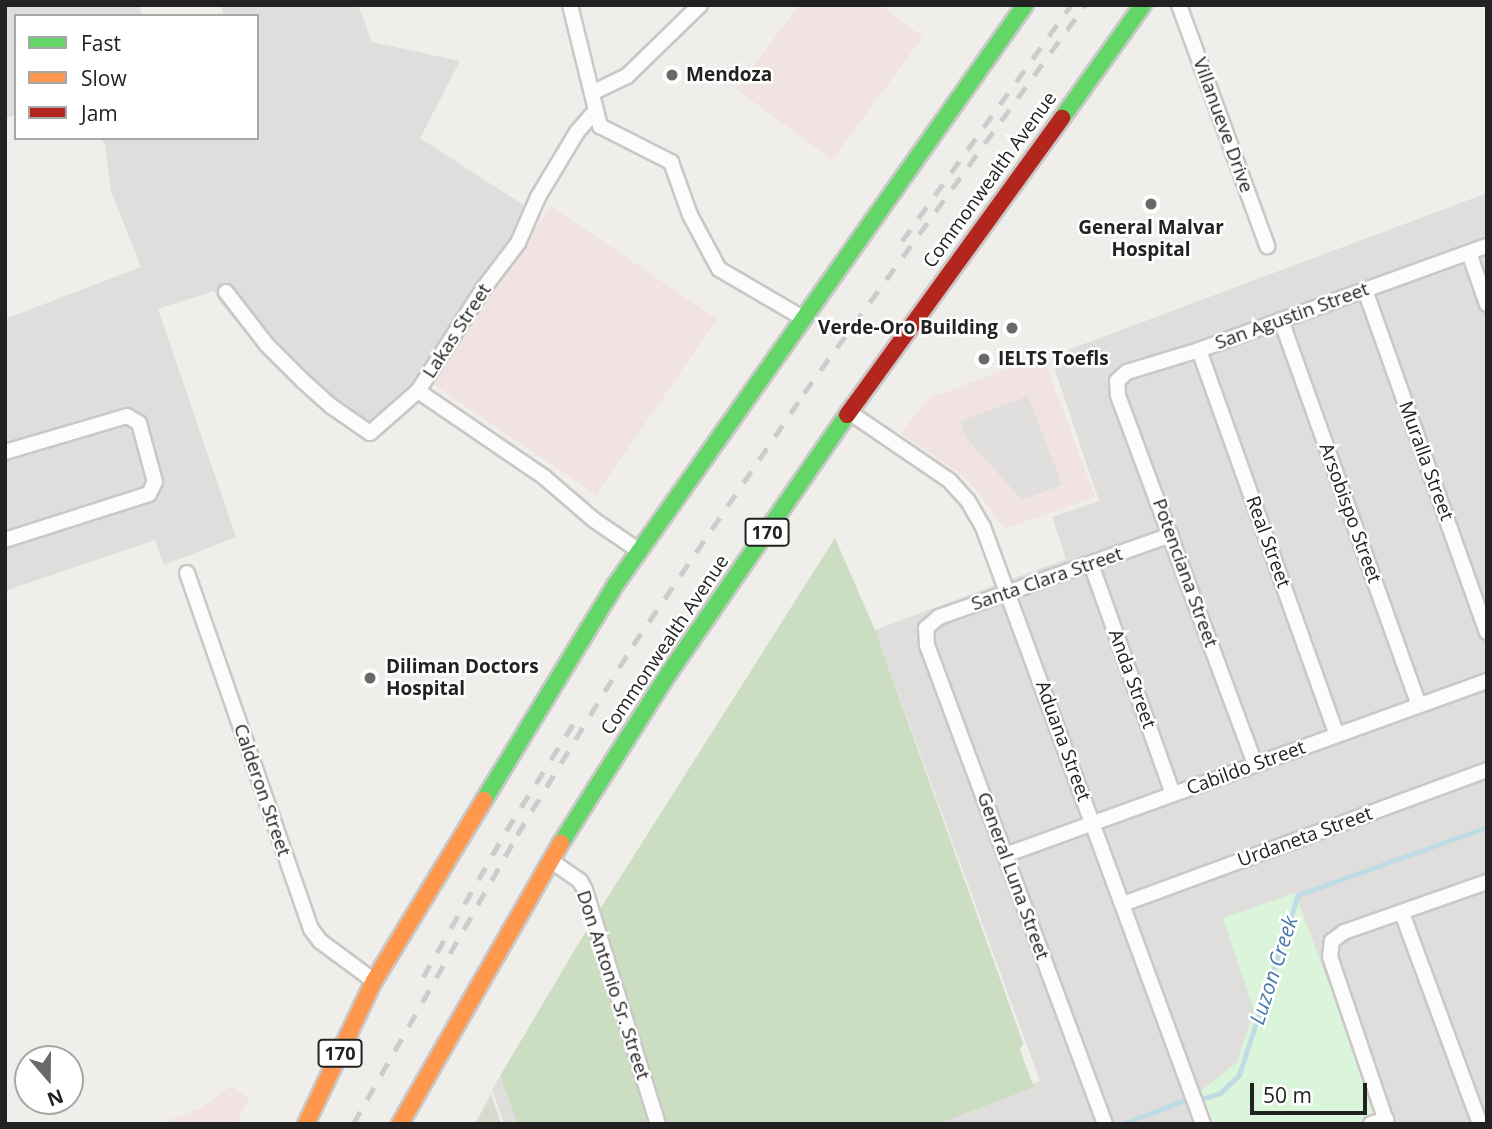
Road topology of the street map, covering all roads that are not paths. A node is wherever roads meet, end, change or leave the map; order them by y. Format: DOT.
graph roads {
  1 [pos="570,5"];
  2 [pos="700,5"];
  3 [pos="1025,5"];
  4 [pos="1143,5"];
  5 [pos="1179,5"];
  6 [pos="592,93"];
  7 [pos="595,111"];
  8 [pos="1267,246"];
  9 [pos="1487,246"];
  10 [pos="1469,253"];
  11 [pos="1364,290"];
  12 [pos="226,292"];
  13 [pos="1487,304"];
  14 [pos="803,318"];
  15 [pos="1281,320"];
  16 [pos="1199,350"];
  17 [pos="1117,381"];
  18 [pos="418,391"];
  19 [pos="849,412"];
  20 [pos="5,452"];
  21 [pos="1171,535"];
  22 [pos="5,540"];
  23 [pos="638,550"];
  24 [pos="1091,565"];
  25 [pos="187,573"];
  26 [pos="1009,594"];
  27 [pos="926,628"];
  28 [pos="1487,632"];
  29 [pos="1487,681"];
  30 [pos="1419,705"];
  31 [pos="1337,735"];
  32 [pos="1255,764"];
  33 [pos="1487,770"];
  34 [pos="1173,794"];
  35 [pos="1093,823"];
  36 [pos="1004,855"];
  37 [pos="550,860"];
  38 [pos="1486,883"];
  39 [pos="1123,904"];
  40 [pos="1402,913"];
  41 [pos="374,981"];
  42 [pos="1382,1122"];
  43 [pos="306,1124"];
  44 [pos="400,1124"];
  45 [pos="658,1124"];
  46 [pos="1105,1124"];
  47 [pos="1203,1124"];
  48 [pos="1480,1124"];
  1 -- 6 [label="street"];
  2 -- 6 [label="street"];
  3 -- 14 [label="main road, 170"];
  4 -- 19 [label="main road, Commonwealth Avenue / 170"];
  5 -- 8 [label="street, Villanueve Drive"];
  6 -- 7 [label="street"];
  7 -- 14 [label="street"];
  7 -- 18 [label="street, Lakas Street"];
  9 -- 10 [label="street, San Agustin Street"];
  10 -- 11 [label="street, San Agustin Street"];
  10 -- 13 [label="street"];
  11 -- 15 [label="street, San Agustin Street"];
  11 -- 28 [label="street, Muralla Street"];
  12 -- 18 [label="street"];
  14 -- 23 [label="main road, 170"];
  15 -- 16 [label="street, San Agustin Street"];
  15 -- 30 [label="street, Arsobispo Street"];
  16 -- 17 [label="street, San Agustin Street"];
  16 -- 31 [label="street, Real Street"];
  17 -- 21 [label="street, Potenciana Street"];
  18 -- 23 [label="street, Lakas Street"];
  19 -- 26 [label="street, Aduana Street"];
  19 -- 37 [label="main road, Commonwealth Avenue / 170"];
  20 -- 22 [label="street"];
  21 -- 24 [label="street, Santa Clara Street"];
  21 -- 32 [label="street, Potenciana Street"];
  23 -- 41 [label="main road, 170"];
  24 -- 26 [label="street, Santa Clara Street"];
  24 -- 34 [label="street, Anda Street"];
  25 -- 41 [label="street, Calderon Street"];
  26 -- 27 [label="street, Santa Clara Street"];
  26 -- 35 [label="street, Aduana Street"];
  27 -- 36 [label="street, General Luna Street"];
  29 -- 30 [label="street, Cabildo Street"];
  30 -- 31 [label="street, Cabildo Street"];
  31 -- 32 [label="street, Cabildo Street"];
  32 -- 34 [label="street, Cabildo Street"];
  33 -- 39 [label="street, Urdaneta Street"];
  34 -- 35 [label="street, Cabildo Street"];
  35 -- 36 [label="street, Cabildo Street"];
  35 -- 39 [label="street, Aduana Street"];
  36 -- 46 [label="street, General Luna Street"];
  37 -- 44 [label="main road, Commonwealth Avenue / 170"];
  37 -- 45 [label="street, Don Antonio Sr. Street"];
  38 -- 40 [label="street"];
  39 -- 47 [label="street, Aduana Street"];
  40 -- 42 [label="street"];
  40 -- 48 [label="street"];
  41 -- 43 [label="main road, 170"];
}
